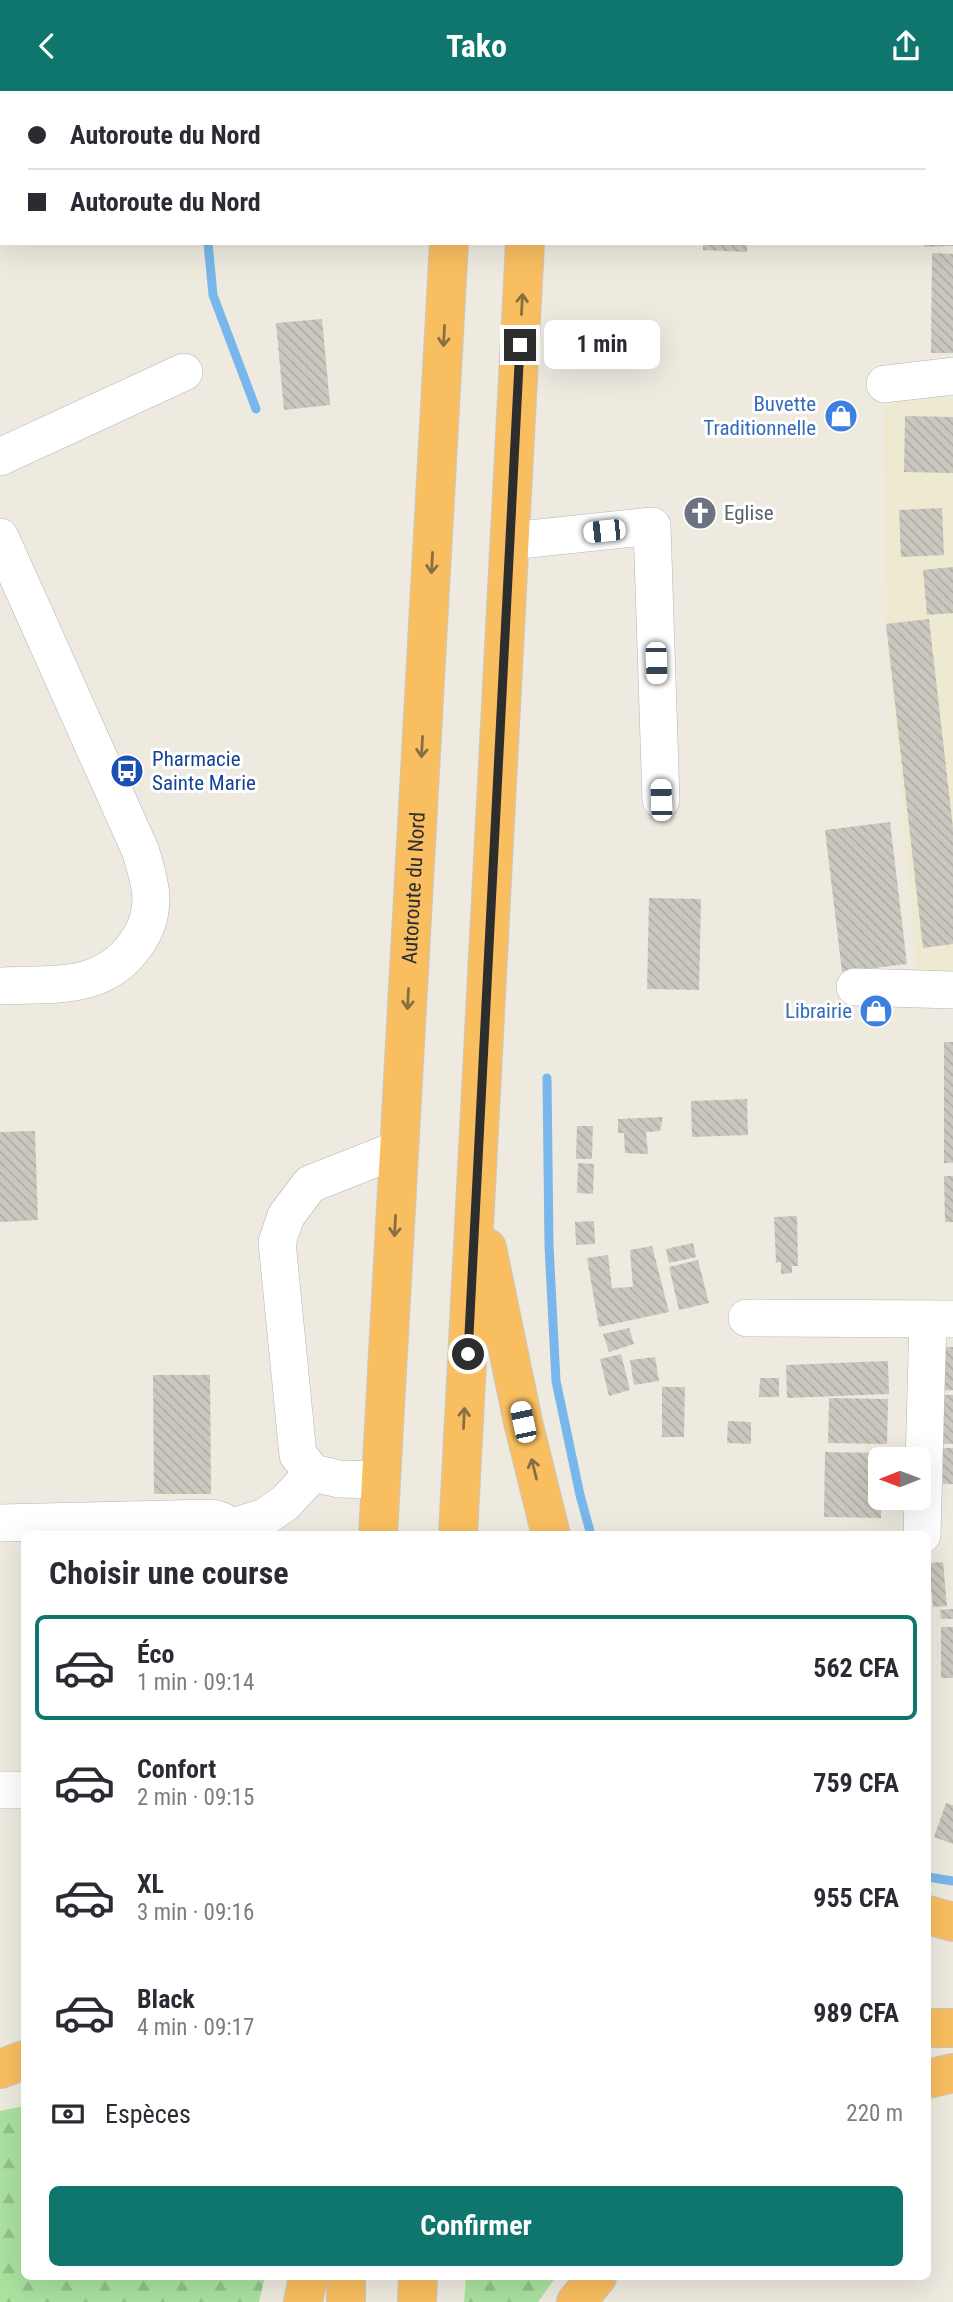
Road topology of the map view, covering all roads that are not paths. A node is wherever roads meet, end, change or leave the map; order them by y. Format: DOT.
graph roads {
  1 [pos="449,245"];
  2 [pos="525,245"];
  3 [pos="184,372"];
  4 [pos="953,376"];
  5 [pos="885,384"];
  6 [pos="0,457"];
  7 [pos="0,537"];
  8 [pos="510,541"];
  9 [pos="661,800"];
  10 [pos="0,986"];
  11 [pos="855,988"];
  12 [pos="953,990"];
  13 [pos="399,1149"];
  14 [pos="477,1198"];
  15 [pos="747,1318"];
  16 [pos="941,1319"];
  17 [pos="313,1473"];
  18 [pos="381,1480"];
  19 [pos="0,1523"];
  20 [pos="226,1531"];
  21 [pos="229,1531"];
  22 [pos="378,1531"];
  23 [pos="458,1531"];
  24 [pos="550,1531"];
  25 [pos="922,1531"];
  26 [pos="0,1790"];
  27 [pos="21,1790"];
  28 [pos="931,1917"];
  29 [pos="953,1922"];
  30 [pos="931,2028"];
  31 [pos="953,2028"];
  32 [pos="21,2061"];
  33 [pos="0,2069"];
  34 [pos="953,2073"];
  35 [pos="931,2078"];
  36 [pos="307,2280"];
  37 [pos="346,2280"];
  38 [pos="418,2280"];
  39 [pos="594,2280"];
  40 [pos="303,2302"];
  41 [pos="346,2302"];
  42 [pos="417,2302"];
  43 [pos="576,2302"];
  1 -- 13 [label="highway, Autoroute du Nord, one-way"];
  8 -- 2 [label="highway, one-way"];
  3 -- 6 [label="street"];
  4 -- 5 [label="street"];
  7 -- 10 [label="street"];
  8 -- 9 [label="street"];
  8 -- 14 [label="highway"];
  11 -- 12 [label="street"];
  13 -- 17 [label="street"];
  13 -- 18 [label="highway, Autoroute du Nord, one-way"];
  23 -- 14 [label="highway, one-way"];
  24 -- 14 [label="highway, one-way"];
  15 -- 16 [label="street"];
  16 -- 25 [label="street"];
  17 -- 18 [label="street"];
  17 -- 21 [label="street"];
  18 -- 22 [label="highway, Autoroute du Nord"];
  19 -- 20 [label="street"];
  26 -- 27 [label="street"];
  28 -- 29 [label="highway"];
  30 -- 31 [label="highway"];
  32 -- 33 [label="highway"];
  34 -- 35 [label="highway"];
  36 -- 40 [label="highway"];
  37 -- 41 [label="highway"];
  38 -- 42 [label="highway"];
  39 -- 43 [label="highway"];
}
